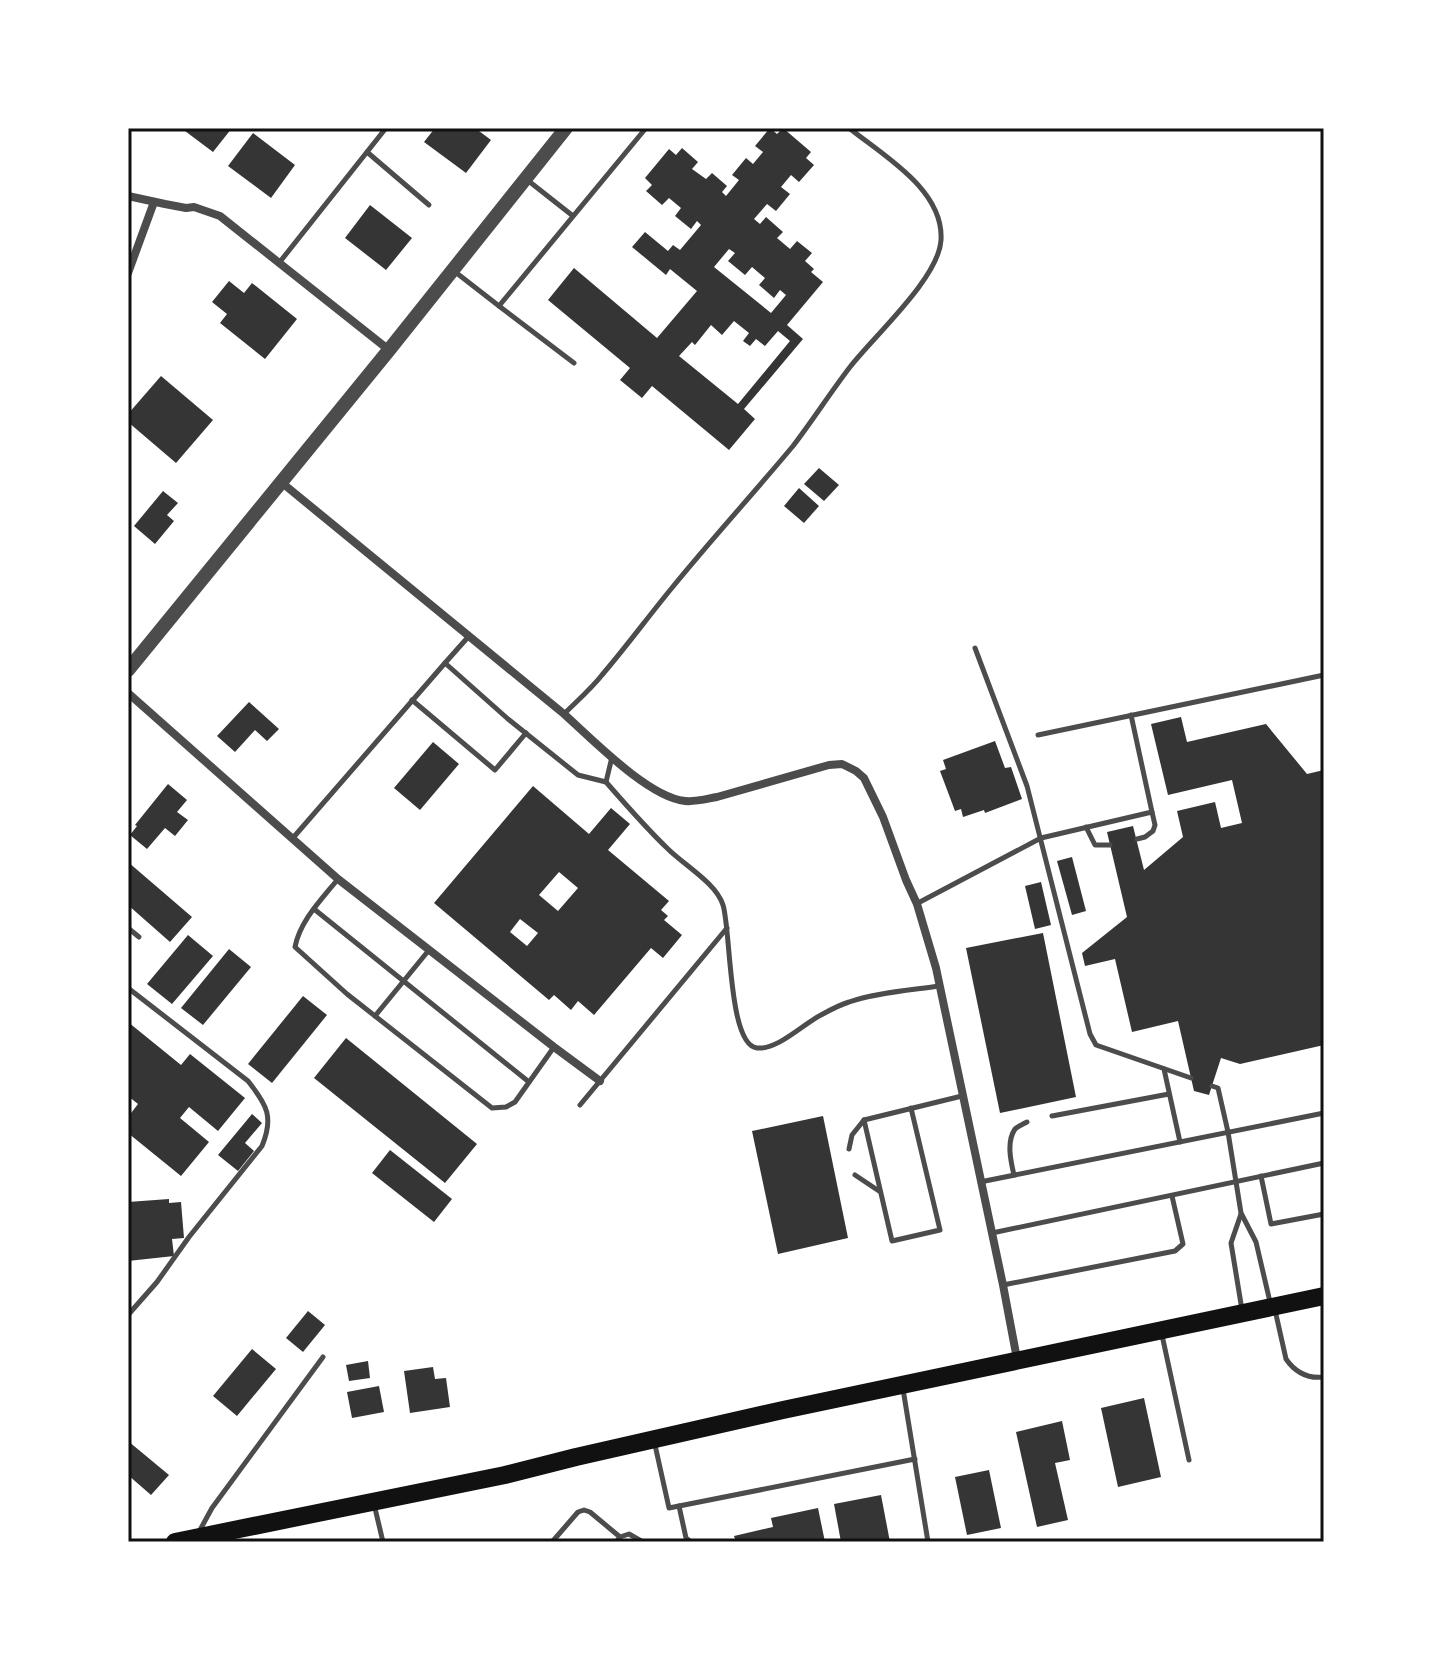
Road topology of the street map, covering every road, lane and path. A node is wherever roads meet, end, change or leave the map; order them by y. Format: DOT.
graph roads {
  1 [pos="386,128"];
  2 [pos="566,128"];
  3 [pos="646,128"];
  4 [pos="849,128"];
  5 [pos="367,152"];
  6 [pos="525,178"];
  7 [pos="128,196"];
  8 [pos="154,202"];
  9 [pos="429,205"];
  10 [pos="573,216"];
  11 [pos="279,263"];
  12 [pos="452,270"];
  13 [pos="128,273"];
  14 [pos="499,306"];
  15 [pos="389,350"];
  16 [pos="574,363"];
  17 [pos="281,482"];
  18 [pos="469,636"];
  19 [pos="975,648"];
  20 [pos="445,663"];
  21 [pos="128,670"];
  22 [pos="1324,675"];
  23 [pos="128,693"];
  24 [pos="412,700"];
  25 [pos="564,714"];
  26 [pos="1131,715"];
  27 [pos="526,733"];
  28 [pos="1038,735"];
  29 [pos="612,757"];
  30 [pos="606,782"];
  31 [pos="1152,812"];
  32 [pos="1086,827"];
  33 [pos="1041,838"];
  34 [pos="292,839"];
  35 [pos="1137,839"];
  36 [pos="1110,845"];
  37 [pos="338,879"];
  38 [pos="917,904"];
  39 [pos="314,909"];
  40 [pos="728,927"];
  41 [pos="128,928"];
  42 [pos="139,937"];
  43 [pos="430,949"];
  44 [pos="403,980"];
  45 [pos="939,986"];
  46 [pos="128,988"];
  47 [pos="375,1016"];
  48 [pos="554,1047"];
  49 [pos="1164,1069"];
  50 [pos="1191,1078"];
  51 [pos="600,1081"];
  52 [pos="529,1082"];
  53 [pos="1212,1086"];
  54 [pos="1169,1094"];
  55 [pos="962,1096"];
  56 [pos="580,1105"];
  57 [pos="911,1108"];
  58 [pos="1324,1113"];
  59 [pos="1052,1116"];
  60 [pos="864,1120"];
  61 [pos="1027,1122"];
  62 [pos="1228,1132"];
  63 [pos="1180,1142"];
  64 [pos="849,1149"];
  65 [pos="1324,1163"];
  66 [pos="855,1175"];
  67 [pos="1014,1175"];
  68 [pos="1261,1176"];
  69 [pos="980,1182"];
  70 [pos="1236,1182"];
  71 [pos="880,1191"];
  72 [pos="1172,1195"];
  73 [pos="1241,1213"];
  74 [pos="1324,1214"];
  75 [pos="991,1233"];
  76 [pos="1003,1285"];
  77 [pos="1324,1296"];
  78 [pos="1272,1307"];
  79 [pos="1243,1314"];
  80 [pos="128,1315"];
  81 [pos="1161,1330"];
  82 [pos="323,1357"];
  83 [pos="1017,1360"];
  84 [pos="1324,1377"];
  85 [pos="902,1384"];
  86 [pos="653,1439"];
  87 [pos="915,1459"];
  88 [pos="1189,1460"];
  89 [pos="373,1502"];
  90 [pos="679,1506"];
  91 [pos="197,1540"];
  92 [pos="618,1540"];
  93 [pos="175,1542"];
  94 [pos="383,1542"];
  95 [pos="552,1542"];
  96 [pos="643,1542"];
  97 [pos="691,1542"];
  98 [pos="928,1542"];
  1 -- 5 [label="lane"];
  2 -- 6 [label="street"];
  3 -- 10 [label="lane"];
  4 -- 25 [label="lane"];
  5 -- 9 [label="lane"];
  5 -- 11 [label="lane"];
  6 -- 10 [label="lane"];
  6 -- 12 [label="street"];
  7 -- 8 [label="street"];
  8 -- 11 [label="street"];
  8 -- 13 [label="street"];
  10 -- 14 [label="lane"];
  11 -- 15 [label="street"];
  12 -- 14 [label="lane"];
  12 -- 15 [label="street"];
  14 -- 16 [label="lane"];
  15 -- 17 [label="street"];
  17 -- 18 [label="street"];
  17 -- 21 [label="street"];
  18 -- 20 [label="lane"];
  18 -- 25 [label="street"];
  19 -- 33 [label="lane"];
  20 -- 24 [label="lane"];
  20 -- 27 [label="lane"];
  22 -- 26 [label="lane"];
  23 -- 34 [label="street"];
  24 -- 27 [label="lane"];
  24 -- 34 [label="lane"];
  25 -- 29 [label="street"];
  26 -- 28 [label="lane"];
  26 -- 31 [label="lane"];
  27 -- 30 [label="lane"];
  29 -- 30 [label="lane"];
  29 -- 38 [label="street"];
  30 -- 40 [label="lane"];
  31 -- 32 [label="lane"];
  31 -- 35 [label="lane"];
  32 -- 33 [label="lane"];
  32 -- 36 [label="lane"];
  33 -- 38 [label="lane"];
  33 -- 49 [label="lane"];
  34 -- 37 [label="street"];
  37 -- 39 [label="lane"];
  37 -- 43 [label="street"];
  38 -- 45 [label="street"];
  39 -- 44 [label="lane"];
  39 -- 47 [label="lane"];
  40 -- 45 [label="lane"];
  40 -- 51 [label="lane"];
  41 -- 42 [label="lane"];
  43 -- 44 [label="lane"];
  43 -- 48 [label="street"];
  44 -- 47 [label="lane"];
  44 -- 52 [label="lane"];
  45 -- 55 [label="street"];
  46 -- 80 [label="lane"];
  47 -- 52 [label="lane"];
  48 -- 51 [label="street"];
  48 -- 52 [label="lane"];
  49 -- 50 [label="lane"];
  49 -- 54 [label="lane"];
  51 -- 56 [label="lane"];
  53 -- 62 [label="lane"];
  54 -- 59 [label="lane"];
  54 -- 63 [label="lane"];
  55 -- 57 [label="lane"];
  55 -- 69 [label="street"];
  57 -- 60 [label="lane"];
  57 -- 71 [label="lane"];
  58 -- 62 [label="lane"];
  60 -- 64 [label="lane"];
  60 -- 71 [label="lane"];
  61 -- 67 [label="lane"];
  62 -- 63 [label="lane"];
  62 -- 70 [label="lane"];
  63 -- 67 [label="lane"];
  65 -- 68 [label="lane"];
  66 -- 71 [label="lane"];
  67 -- 69 [label="lane"];
  68 -- 70 [label="lane"];
  68 -- 74 [label="lane"];
  69 -- 75 [label="street"];
  70 -- 72 [label="lane"];
  70 -- 73 [label="lane"];
  72 -- 75 [label="lane"];
  72 -- 76 [label="lane"];
  73 -- 78 [label="lane"];
  73 -- 79 [label="lane"];
  75 -- 76 [label="street"];
  76 -- 83 [label="street"];
  77 -- 78 [label="main road"];
  78 -- 79 [label="main road"];
  78 -- 84 [label="lane"];
  79 -- 81 [label="main road"];
  81 -- 83 [label="main road"];
  81 -- 88 [label="lane"];
  82 -- 91 [label="lane"];
  83 -- 85 [label="main road"];
  85 -- 86 [label="main road"];
  85 -- 87 [label="lane"];
  86 -- 89 [label="main road"];
  86 -- 90 [label="lane"];
  87 -- 90 [label="lane"];
  87 -- 98 [label="lane"];
  89 -- 91 [label="main road"];
  89 -- 94 [label="lane"];
  90 -- 97 [label="lane"];
  91 -- 93 [label="main road"];
  92 -- 95 [label="lane"];
  92 -- 96 [label="lane"];
}
